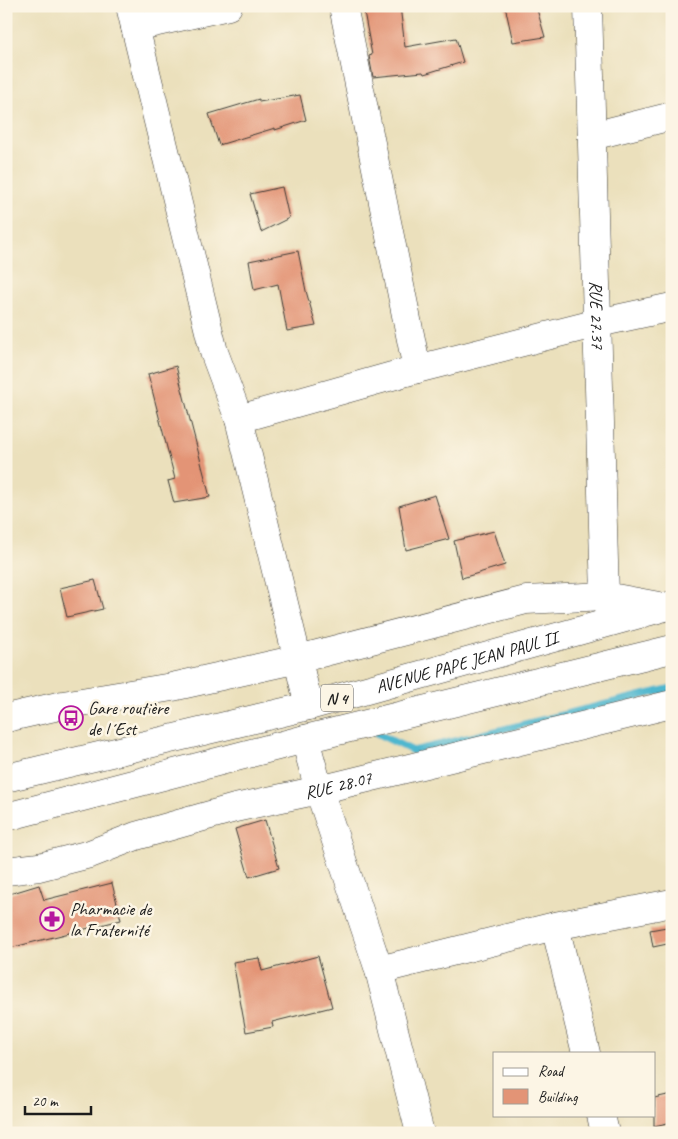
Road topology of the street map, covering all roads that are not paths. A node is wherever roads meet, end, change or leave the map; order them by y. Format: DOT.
graph roads {
  1 [pos="228,6"];
  2 [pos="343,6"];
  3 [pos="588,6"];
  4 [pos="133,17"];
  5 [pos="672,116"];
  6 [pos="592,136"];
  7 [pos="672,307"];
  8 [pos="598,323"];
  9 [pos="417,368"];
  10 [pos="239,419"];
  11 [pos="605,596"];
  12 [pos="668,606"];
  13 [pos="612,622"];
  14 [pos="662,651"];
  15 [pos="298,659"];
  16 [pos="672,704"];
  17 [pos="309,706"];
  18 [pos="6,718"];
  19 [pos="305,739"];
  20 [pos="6,778"];
  21 [pos="319,790"];
  22 [pos="6,817"];
  23 [pos="6,871"];
  24 [pos="672,903"];
  25 [pos="555,926"];
  26 [pos="379,970"];
  27 [pos="586,1052"];
  28 [pos="601,1116"];
  29 [pos="420,1133"];
  30 [pos="605,1133"];
  1 -- 4 [label="main road"];
  2 -- 9 [label="main road"];
  3 -- 6 [label="main road, RUE 27.37"];
  4 -- 10 [label="main road"];
  5 -- 6 [label="main road"];
  6 -- 8 [label="main road, RUE 27.37"];
  7 -- 8 [label="main road"];
  8 -- 9 [label="main road"];
  8 -- 11 [label="main road, RUE 27.37"];
  9 -- 10 [label="main road"];
  10 -- 15 [label="main road"];
  11 -- 12 [label="main road"];
  11 -- 13 [label="main road, RUE 27.37"];
  11 -- 15 [label="main road"];
  12 -- 13 [label="main road, AVENUE PAPE JEAN PAUL II / N 4"];
  13 -- 17 [label="main road, AVENUE PAPE JEAN PAUL II / N 4"];
  14 -- 19 [label="main road, AVENUE PAPE JEAN PAUL II / N 4"];
  15 -- 17 [label="main road"];
  15 -- 18 [label="main road"];
  16 -- 21 [label="main road, RUE 28.07"];
  17 -- 20 [label="main road, AVENUE PAPE JEAN PAUL II / N 4"];
  19 -- 21 [label="main road"];
  19 -- 22 [label="main road, AVENUE PAPE JEAN PAUL II / N 4"];
  21 -- 23 [label="main road, RUE 28.07"];
  21 -- 26 [label="main road"];
  24 -- 25 [label="main road"];
  25 -- 26 [label="main road"];
  25 -- 27 [label="main road"];
  26 -- 29 [label="main road"];
  28 -- 30 [label="main road"];
}
